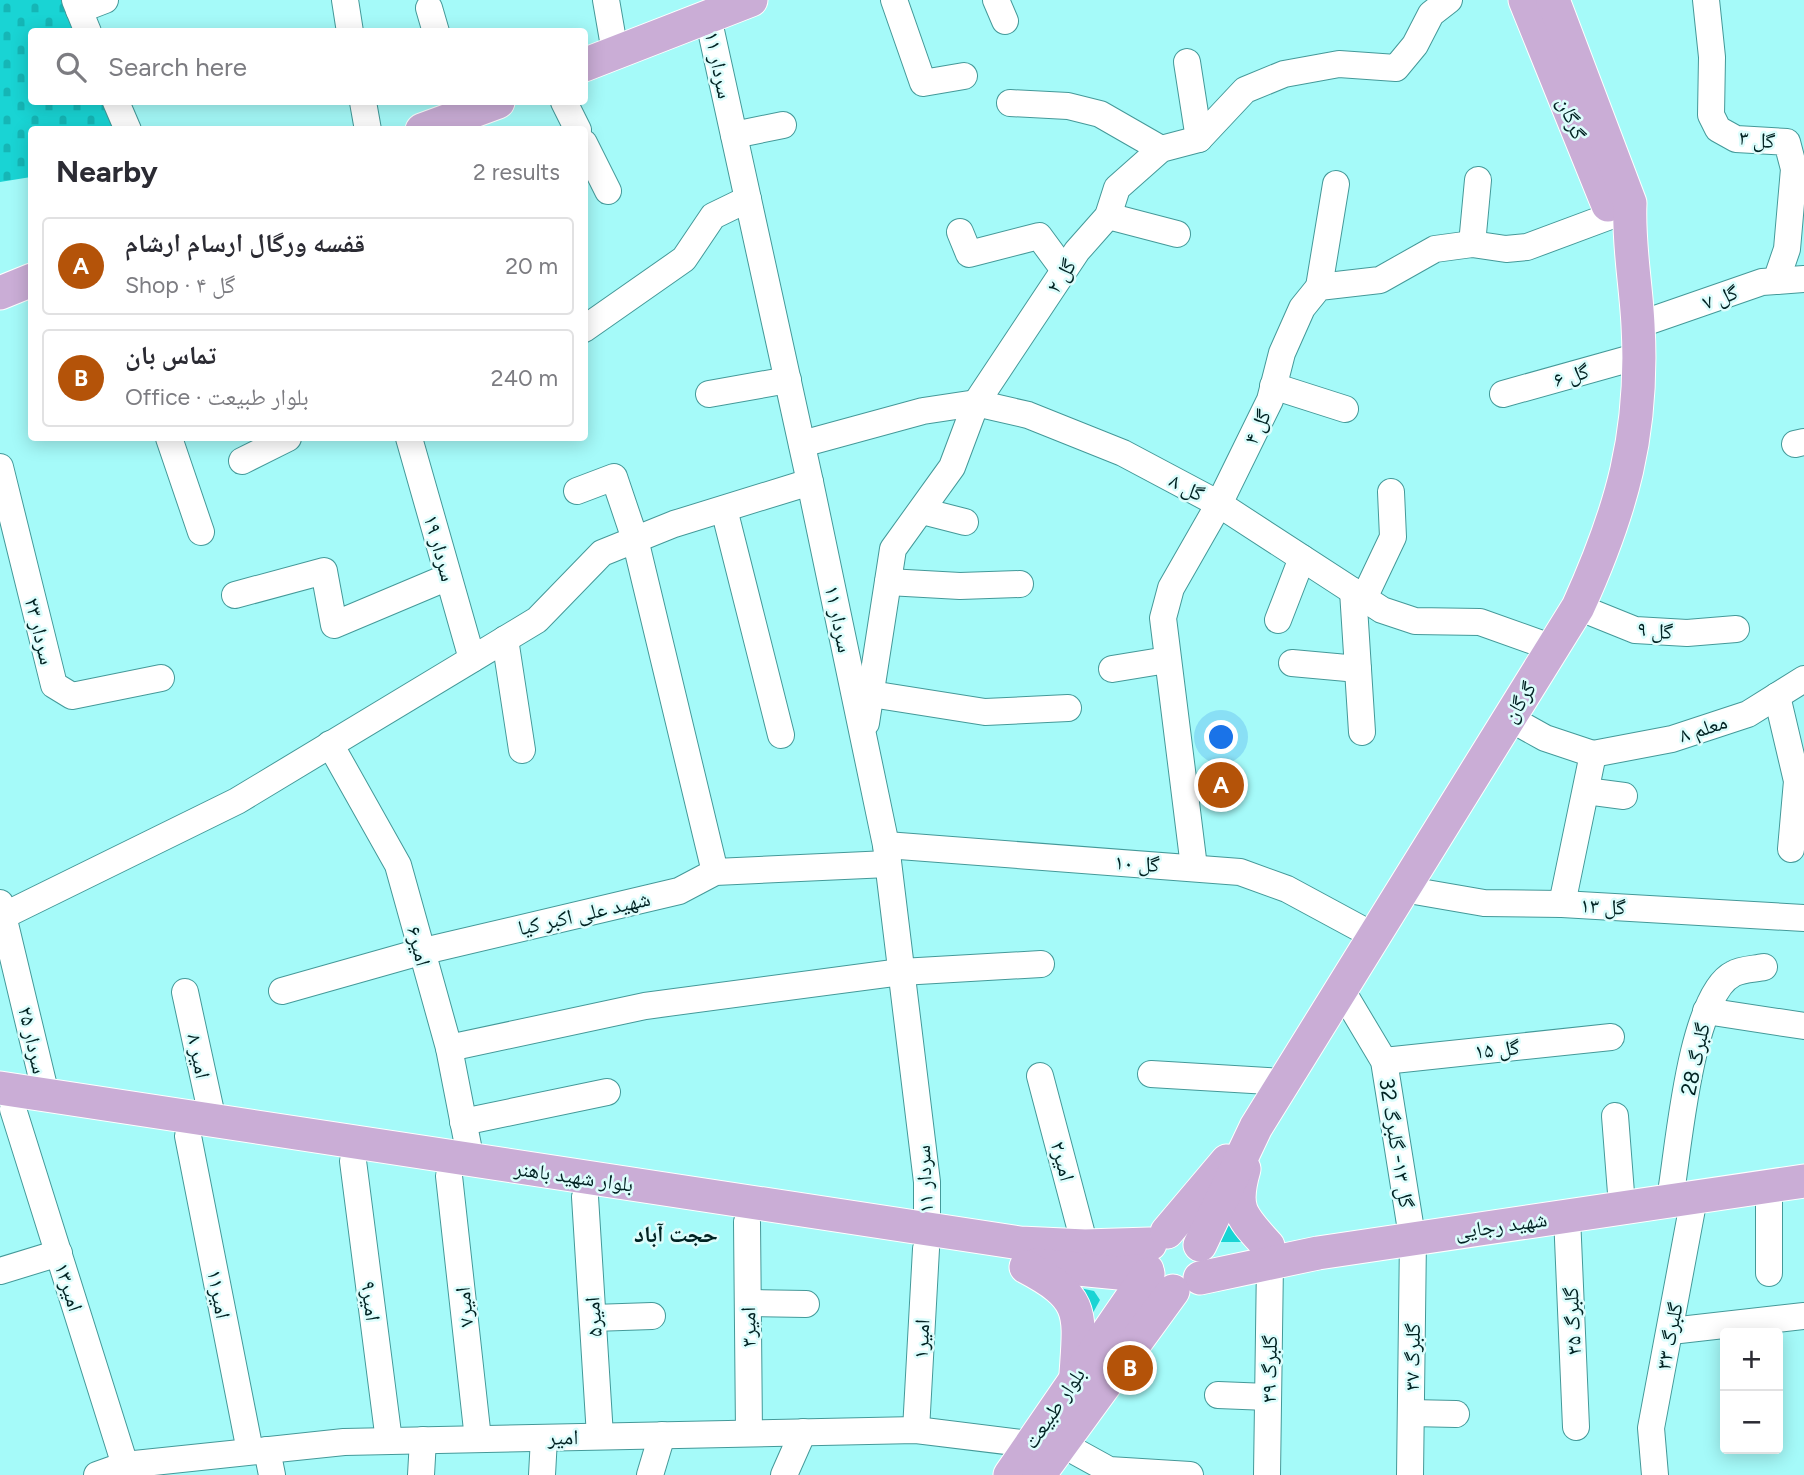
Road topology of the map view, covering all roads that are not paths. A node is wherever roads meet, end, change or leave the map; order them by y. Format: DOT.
graph roads {
  1 [pos="105,0"];
  2 [pos="345,0"];
  3 [pos="606,0"];
  4 [pos="751,0"];
  5 [pos="894,0"];
  6 [pos="1525,0"];
  7 [pos="1553,0"];
  8 [pos="1706,0"];
  9 [pos="1431,5"];
  10 [pos="81,14"];
  11 [pos="708,17"];
  12 [pos="349,28"];
  13 [pos="615,52"];
  14 [pos="1187,62"];
  15 [pos="588,63"];
  16 [pos="964,76"];
  17 [pos="1010,103"];
  18 [pos="118,105"];
  19 [pos="364,105"];
  20 [pos="566,105"];
  21 [pos="476,112"];
  22 [pos="783,125"];
  23 [pos="126,126"];
  24 [pos="367,126"];
  25 [pos="436,126"];
  26 [pos="576,126"];
  27 [pos="734,135"];
  28 [pos="1199,139"];
  29 [pos="1161,149"];
  30 [pos="588,151"];
  31 [pos="1478,180"];
  32 [pos="1336,184"];
  33 [pos="608,191"];
  34 [pos="748,199"];
  35 [pos="1108,216"];
  36 [pos="1621,223"];
  37 [pos="960,232"];
  38 [pos="1177,234"];
  39 [pos="1472,244"];
  40 [pos="1064,270"];
  41 [pos="1804,279"];
  42 [pos="1776,281"];
  43 [pos="28,282"];
  44 [pos="1319,287"];
  45 [pos="0,293"];
  46 [pos="28,306"];
  47 [pos="0,316"];
  48 [pos="588,326"];
  49 [pos="1638,340"];
  50 [pos="788,380"];
  51 [pos="1273,386"];
  52 [pos="709,394"];
  53 [pos="1503,394"];
  54 [pos="976,403"];
  55 [pos="1345,409"];
  56 [pos="170,441"];
  57 [pos="282,441"];
  58 [pos="410,441"];
  59 [pos="802,444"];
  60 [pos="242,461"];
  61 [pos="0,467"];
  62 [pos="810,482"];
  63 [pos="577,491"];
  64 [pos="1391,492"];
  65 [pos="1219,504"];
  66 [pos="724,509"];
  67 [pos="922,510"];
  68 [pos="965,522"];
  69 [pos="201,532"];
  70 [pos="635,540"];
  71 [pos="1302,558"];
  72 [pos="449,577"];
  73 [pos="888,582"];
  74 [pos="1020,584"];
  75 [pos="1358,594"];
  76 [pos="236,595"];
  77 [pos="1578,607"];
  78 [pos="1278,620"];
  79 [pos="1736,629"];
  80 [pos="505,639"];
  81 [pos="1553,648"];
  82 [pos="472,659"];
  83 [pos="1167,660"];
  84 [pos="1292,663"];
  85 [pos="1112,669"];
  86 [pos="1358,669"];
  87 [pos="162,678"];
  88 [pos="1804,679"];
  89 [pos="871,694"];
  90 [pos="1777,696"];
  91 [pos="1068,708"];
  92 [pos="1509,718"];
  93 [pos="1362,732"];
  94 [pos="781,735"];
  95 [pos="864,739"];
  96 [pos="330,744"];
  97 [pos="522,750"];
  98 [pos="1593,754"];
  99 [pos="1586,791"];
  100 [pos="1624,796"];
  101 [pos="1791,849"];
  102 [pos="887,854"];
  103 [pos="1194,867"];
  104 [pos="715,872"];
  105 [pos="1403,889"];
  106 [pos="1562,904"];
  107 [pos="2,909"];
  108 [pos="1804,918"];
  109 [pos="1374,936"];
  110 [pos="420,952"];
  111 [pos="1041,964"];
  112 [pos="1764,967"];
  113 [pos="901,972"];
  114 [pos="1341,989"];
  115 [pos="282,991"];
  116 [pos="185,992"];
  117 [pos="1706,1011"];
  118 [pos="1804,1026"];
  119 [pos="1611,1037"];
  120 [pos="449,1048"];
  121 [pos="1384,1061"];
  122 [pos="1151,1074"];
  123 [pos="1040,1076"];
  124 [pos="1284,1082"];
  125 [pos="607,1092"];
  126 [pos="46,1095"];
  127 [pos="4,1102"];
  128 [pos="1615,1116"];
  129 [pos="463,1122"];
  130 [pos="1256,1127"];
  131 [pos="201,1128"];
  132 [pos="354,1161"];
  133 [pos="1804,1167"];
  134 [pos="460,1168"];
  135 [pos="1804,1181"];
  136 [pos="1769,1186"];
  137 [pos="1683,1192"];
  138 [pos="1621,1193"];
  139 [pos="585,1197"];
  140 [pos="1567,1216"];
  141 [pos="747,1222"];
  142 [pos="1412,1231"];
  143 [pos="926,1239"];
  144 [pos="1085,1246"];
  145 [pos="59,1253"];
  146 [pos="1269,1254"];
  147 [pos="1174,1260"];
  148 [pos="1017,1263"];
  149 [pos="0,1270"];
  150 [pos="1769,1273"];
  151 [pos="748,1303"];
  152 [pos="806,1304"];
  153 [pos="652,1316"];
  154 [pos="1804,1316"];
  155 [pos="593,1318"];
  156 [pos="1671,1331"];
  157 [pos="1076,1374"];
  158 [pos="1218,1395"];
  159 [pos="1268,1397"];
  160 [pos="1411,1413"];
  161 [pos="1456,1414"];
  162 [pos="1576,1427"];
  163 [pos="915,1430"];
  164 [pos="803,1432"];
  165 [pos="750,1433"];
  166 [pos="662,1435"];
  167 [pos="600,1436"];
  168 [pos="544,1438"];
  169 [pos="478,1439"];
  170 [pos="423,1440"];
  171 [pos="389,1441"];
  172 [pos="1043,1454"];
  173 [pos="263,1459"];
  174 [pos="141,1467"];
  175 [pos="97,1475"];
  176 [pos="421,1475"];
  177 [pos="541,1475"];
  178 [pos="650,1475"];
  179 [pos="784,1475"];
  180 [pos="1010,1475"];
  181 [pos="1191,1475"];
  182 [pos="1267,1475"];
  183 [pos="1410,1475"];
  184 [pos="1655,1475"];
  1 -- 10 [label="street"];
  2 -- 12 [label="street"];
  3 -- 13 [label="street"];
  4 -- 11 [label="main road"];
  5 -- 16 [label="street"];
  6 -- 36 [label="main road, گرگان"];
  7 -- 36 [label="main road, گرگان"];
  8 -- 42 [label="street, گل ۳"];
  9 -- 28 [label="street"];
  11 -- 13 [label="main road"];
  11 -- 27 [label="street, سردار ۱۱"];
  13 -- 15 [label="main road"];
  14 -- 28 [label="street"];
  17 -- 29 [label="street"];
  18 -- 23 [label="street"];
  19 -- 24 [label="street"];
  20 -- 26 [label="street"];
  21 -- 25 [label="main road"];
  22 -- 27 [label="street"];
  27 -- 34 [label="street, سردار ۱۱"];
  28 -- 29 [label="street, گل ۲"];
  29 -- 35 [label="street, گل ۲"];
  30 -- 33 [label="street"];
  31 -- 39 [label="street"];
  32 -- 44 [label="street"];
  34 -- 48 [label="street"];
  34 -- 50 [label="street, سردار ۱۱"];
  35 -- 38 [label="street"];
  35 -- 40 [label="street, گل ۲"];
  36 -- 39 [label="street"];
  36 -- 49 [label="main road, گرگان"];
  37 -- 40 [label="street"];
  39 -- 44 [label="street"];
  40 -- 54 [label="street, گل ۲"];
  41 -- 42 [label="street, گل ۷"];
  42 -- 49 [label="street, گل ۷"];
  43 -- 45 [label="main road"];
  44 -- 51 [label="street, گل ۴"];
  46 -- 47 [label="main road"];
  49 -- 53 [label="street, گل ۶"];
  49 -- 77 [label="main road, گرگان"];
  50 -- 52 [label="street"];
  50 -- 59 [label="street, سردار ۱۱"];
  51 -- 55 [label="street"];
  51 -- 65 [label="street, گل ۴"];
  54 -- 59 [label="street, گل ۸"];
  54 -- 65 [label="street, گل ۸"];
  54 -- 67 [label="street, گل ۲"];
  56 -- 69 [label="street"];
  57 -- 60 [label="street"];
  58 -- 72 [label="street, سردار ۱۹"];
  59 -- 62 [label="street, سردار ۱۱"];
  61 -- 87 [label="street, سردار ۲۳"];
  62 -- 66 [label="street"];
  62 -- 95 [label="street, سردار ۱۱"];
  63 -- 70 [label="street"];
  64 -- 75 [label="street"];
  65 -- 71 [label="street, گل ۸"];
  65 -- 83 [label="street, گل ۴"];
  66 -- 70 [label="street"];
  66 -- 94 [label="street"];
  67 -- 68 [label="street"];
  67 -- 73 [label="street, گل ۲"];
  70 -- 80 [label="street"];
  70 -- 104 [label="street"];
  71 -- 75 [label="street, گل ۸"];
  71 -- 78 [label="street"];
  72 -- 76 [label="street"];
  72 -- 82 [label="street, سردار ۱۹"];
  73 -- 74 [label="street"];
  73 -- 89 [label="street, گل ۲"];
  75 -- 81 [label="street, گل ۸"];
  75 -- 86 [label="street"];
  77 -- 79 [label="street, گل ۹"];
  77 -- 81 [label="main road, گرگان"];
  80 -- 82 [label="street"];
  80 -- 97 [label="street"];
  81 -- 92 [label="main road, گرگان"];
  82 -- 96 [label="street"];
  83 -- 85 [label="street"];
  83 -- 103 [label="street, گل ۴"];
  84 -- 86 [label="street"];
  86 -- 93 [label="street"];
  88 -- 90 [label="street, معلم ۸"];
  89 -- 91 [label="street"];
  89 -- 95 [label="street, گل ۲"];
  90 -- 98 [label="street, معلم ۸"];
  90 -- 101 [label="street"];
  92 -- 98 [label="street"];
  92 -- 105 [label="main road, گرگان"];
  95 -- 102 [label="street, سردار ۱۱"];
  96 -- 107 [label="street"];
  96 -- 110 [label="street, امیر۶"];
  98 -- 99 [label="street"];
  99 -- 100 [label="street"];
  99 -- 106 [label="street"];
  102 -- 103 [label="street, گل ۱۰"];
  102 -- 104 [label="street, شهید علی اکبر کیا"];
  102 -- 113 [label="street, سردار ۱۱"];
  103 -- 109 [label="street, گل ۱۰"];
  104 -- 110 [label="street, شهید علی اکبر کیا"];
  105 -- 106 [label="street, گل ۱۳"];
  105 -- 109 [label="main road, گرگان"];
  106 -- 108 [label="street, گل ۱۳"];
  107 -- 126 [label="street, سردار ۲۵"];
  109 -- 114 [label="main road, گرگان"];
  110 -- 115 [label="street, شهید علی اکبر کیا"];
  110 -- 120 [label="street, امیر۶"];
  111 -- 113 [label="street"];
  112 -- 117 [label="street, گلبرگ 28"];
  113 -- 120 [label="street"];
  113 -- 143 [label="street, سردار ۱۱"];
  114 -- 121 [label="street, گل ۱۳- گلبرگ 32"];
  114 -- 124 [label="main road, گرگان"];
  116 -- 131 [label="street, امیر ۸"];
  117 -- 118 [label="street"];
  117 -- 137 [label="street, گلبرگ 28"];
  119 -- 121 [label="street, گل ۱۵"];
  120 -- 129 [label="street, امیر۶"];
  121 -- 142 [label="street, گل ۱۳- گلبرگ 32"];
  122 -- 124 [label="street"];
  123 -- 144 [label="street, امیر۲"];
  124 -- 130 [label="main road, گرگان"];
  125 -- 129 [label="street"];
  126 -- 127 [label="main road, بلوار شهید باهنر"];
  126 -- 131 [label="main road, بلوار شهید باهنر"];
  127 -- 131 [label="main road, بلوار شهید باهنر"];
  127 -- 145 [label="street, امیر۱۳"];
  128 -- 138 [label="street"];
  129 -- 134 [label="street, امیر۶"];
  130 -- 146 [label="main road"];
  130 -- 147 [label="main road"];
  131 -- 132 [label="main road, بلوار شهید باهنر"];
  131 -- 134 [label="main road, بلوار شهید باهنر"];
  131 -- 173 [label="street, امیر۱۱"];
  132 -- 134 [label="main road, بلوار شهید باهنر"];
  132 -- 171 [label="street, امیر۹"];
  133 -- 137 [label="main road, شهید رجایی"];
  134 -- 139 [label="main road, بلوار شهید باهنر"];
  134 -- 143 [label="main road, بلوار شهید باهنر"];
  134 -- 169 [label="street, امیر۷"];
  135 -- 136 [label="main road, شهید رجایی"];
  136 -- 137 [label="main road, شهید رجایی"];
  136 -- 150 [label="street"];
  137 -- 138 [label="main road, شهید رجایی"];
  137 -- 140 [label="main road, شهید رجایی"];
  137 -- 156 [label="street, گلبرگ ۳۳"];
  138 -- 142 [label="main road, شهید رجایی"];
  139 -- 141 [label="main road, بلوار شهید باهنر"];
  139 -- 155 [label="street, امیر۵"];
  140 -- 142 [label="main road, شهید رجایی"];
  140 -- 162 [label="street, گلبرگ ۳۵"];
  141 -- 143 [label="main road, بلوار شهید باهنر"];
  141 -- 151 [label="street, امیر۳"];
  142 -- 146 [label="main road, شهید رجایی"];
  142 -- 160 [label="street, گلبرگ ۳۷"];
  143 -- 144 [label="main road, بلوار شهید باهنر"];
  143 -- 148 [label="main road, بلوار شهید باهنر"];
  143 -- 163 [label="street, امیر۱"];
  144 -- 147 [label="main road, بلوار شهید باهنر"];
  145 -- 149 [label="street"];
  145 -- 174 [label="street, امیر۱۳"];
  146 -- 147 [label="main road, شهید رجایی"];
  146 -- 159 [label="street, گلبرگ ۳۹"];
  147 -- 148 [label="main road, بلوار شهید باهنر"];
  147 -- 157 [label="main road, بلوار طبیعت"];
  147 -- 172 [label="main road, بلوار طبیعت"];
  148 -- 157 [label="main road"];
  151 -- 152 [label="street"];
  151 -- 165 [label="street, امیر۳"];
  153 -- 155 [label="street"];
  154 -- 156 [label="street"];
  155 -- 167 [label="street, امیر۵"];
  156 -- 184 [label="street, گلبرگ ۳۳"];
  157 -- 172 [label="main road, بلوار طبیعت"];
  158 -- 159 [label="street"];
  159 -- 182 [label="street, گلبرگ ۳۹"];
  160 -- 161 [label="street"];
  160 -- 183 [label="street, گلبرگ ۳۷"];
  163 -- 164 [label="street, امیر"];
  163 -- 172 [label="street, امیر"];
  164 -- 165 [label="street, امیر"];
  164 -- 179 [label="street"];
  165 -- 166 [label="street, امیر"];
  166 -- 167 [label="street, امیر"];
  166 -- 178 [label="street"];
  167 -- 168 [label="street, امیر"];
  168 -- 169 [label="street, امیر"];
  168 -- 177 [label="street"];
  169 -- 170 [label="street, امیر"];
  170 -- 171 [label="street, امیر"];
  170 -- 176 [label="street"];
  171 -- 173 [label="street, امیر"];
  172 -- 180 [label="main road, بلوار طبیعت"];
  172 -- 181 [label="street"];
  173 -- 174 [label="street, امیر"];
  174 -- 175 [label="street, امیر"];
}
